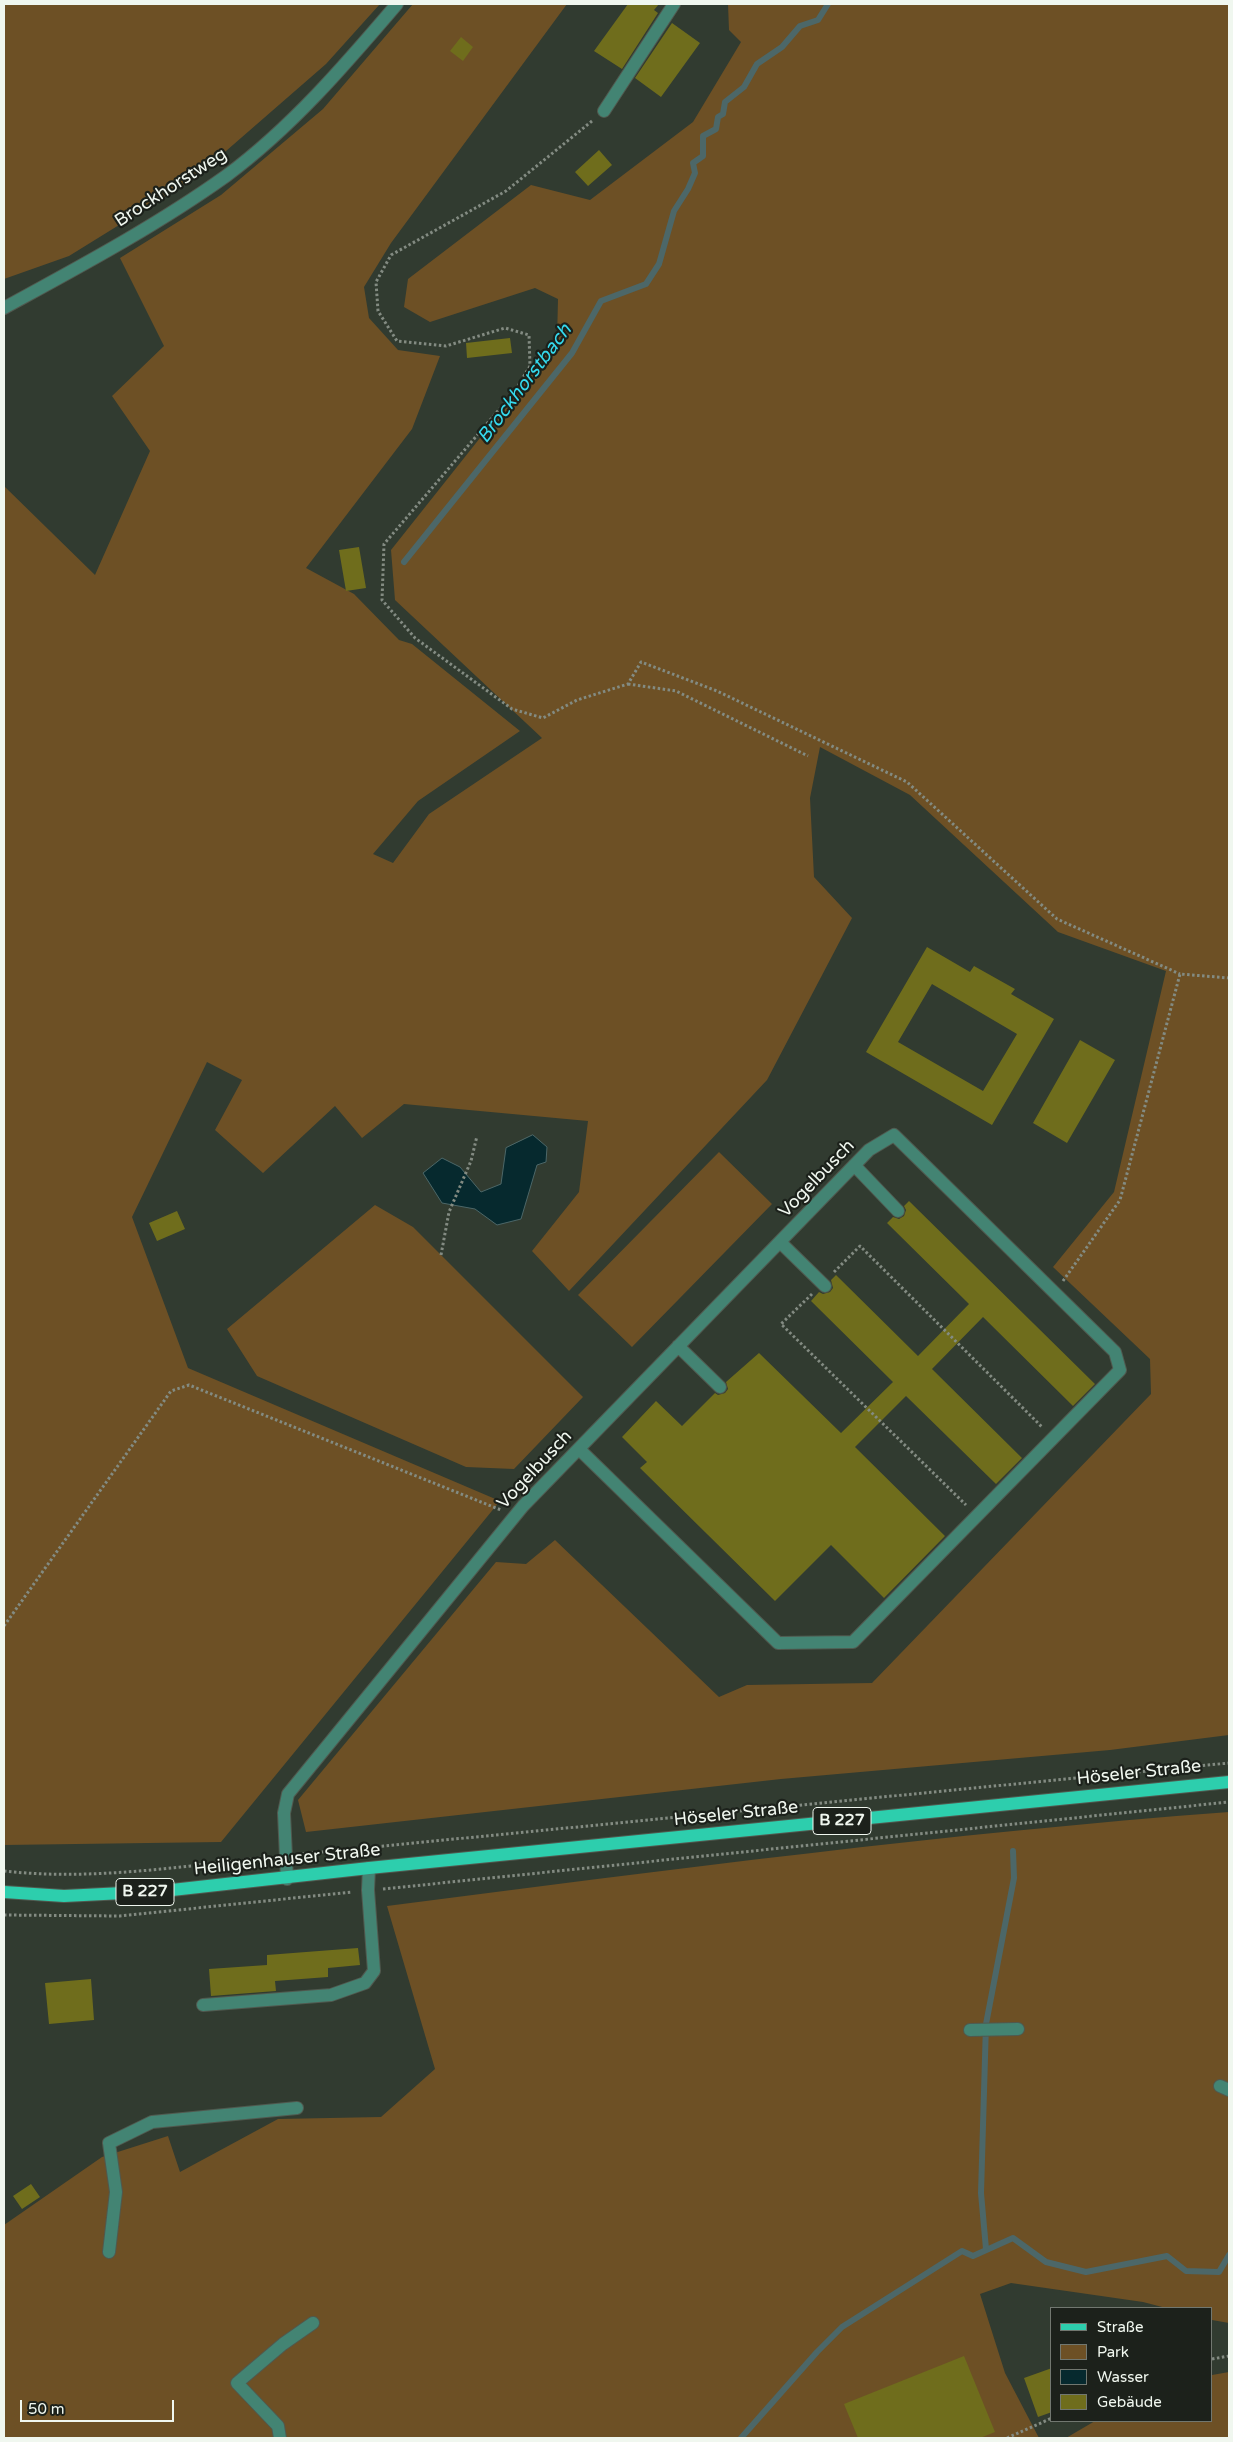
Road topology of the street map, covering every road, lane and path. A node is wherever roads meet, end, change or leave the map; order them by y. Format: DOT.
graph roads {
  1 [pos="397,4"];
  2 [pos="674,4"];
  3 [pos="604,111"];
  4 [pos="4,308"];
  5 [pos="628,684"];
  6 [pos="808,756"];
  7 [pos="1180,974"];
  8 [pos="1229,978"];
  9 [pos="477,1136"];
  10 [pos="854,1165"];
  11 [pos="898,1211"];
  12 [pos="780,1242"];
  13 [pos="441,1256"];
  14 [pos="824,1285"];
  15 [pos="1055,1292"];
  16 [pos="678,1346"];
  17 [pos="720,1388"];
  18 [pos="1053,1438"];
  19 [pos="579,1449"];
  20 [pos="515,1516"];
  21 [pos="977,1516"];
  22 [pos="4,1626"];
  23 [pos="1229,1763"];
  24 [pos="1229,1782"];
  25 [pos="1229,1802"];
  26 [pos="286,1856"];
  27 [pos="455,1860"];
  28 [pos="369,1868"];
  29 [pos="4,1870"];
  30 [pos="287,1879"];
  31 [pos="368,1890"];
  32 [pos="4,1892"];
  33 [pos="4,1915"];
  34 [pos="203,2005"];
  35 [pos="1018,2029"];
  36 [pos="970,2030"];
  37 [pos="297,2108"];
  38 [pos="109,2252"];
  39 [pos="313,2323"];
  40 [pos="1229,2356"];
  41 [pos="1213,2359"];
  42 [pos="1050,2419"];
  43 [pos="280,2438"];
  44 [pos="1007,2438"];
  1 -- 4 [label="street, Brockhorstweg"];
  2 -- 3 [label="street"];
  3 -- 5 [label="path"];
  5 -- 6 [label="path"];
  5 -- 7 [label="path"];
  7 -- 8 [label="path"];
  7 -- 15 [label="path"];
  9 -- 13 [label="path"];
  10 -- 11 [label="street"];
  10 -- 12 [label="street, Vogelbusch"];
  10 -- 15 [label="street, Vogelbusch"];
  12 -- 14 [label="street"];
  12 -- 16 [label="street, Vogelbusch"];
  14 -- 18 [label="path"];
  14 -- 21 [label="path"];
  15 -- 18 [label="street"];
  16 -- 17 [label="street"];
  16 -- 19 [label="street, Vogelbusch"];
  18 -- 21 [label="street"];
  19 -- 20 [label="street, Vogelbusch"];
  19 -- 21 [label="street"];
  20 -- 22 [label="path"];
  20 -- 26 [label="street, Vogelbusch"];
  23 -- 26 [label="path"];
  24 -- 27 [label="main road, Höseler Straße / B 227"];
  25 -- 31 [label="path"];
  26 -- 29 [label="path"];
  26 -- 30 [label="street, Vogelbusch"];
  27 -- 28 [label="main road, Heiligenhauser Straße / B 227"];
  28 -- 30 [label="main road, Heiligenhauser Straße / B 227"];
  28 -- 31 [label="street"];
  30 -- 32 [label="main road, Heiligenhauser Straße / B 227"];
  31 -- 33 [label="path"];
  31 -- 34 [label="street"];
  35 -- 36 [label="street"];
  37 -- 38 [label="street"];
  39 -- 43 [label="street"];
  40 -- 41 [label="path"];
  42 -- 44 [label="path"];
}
